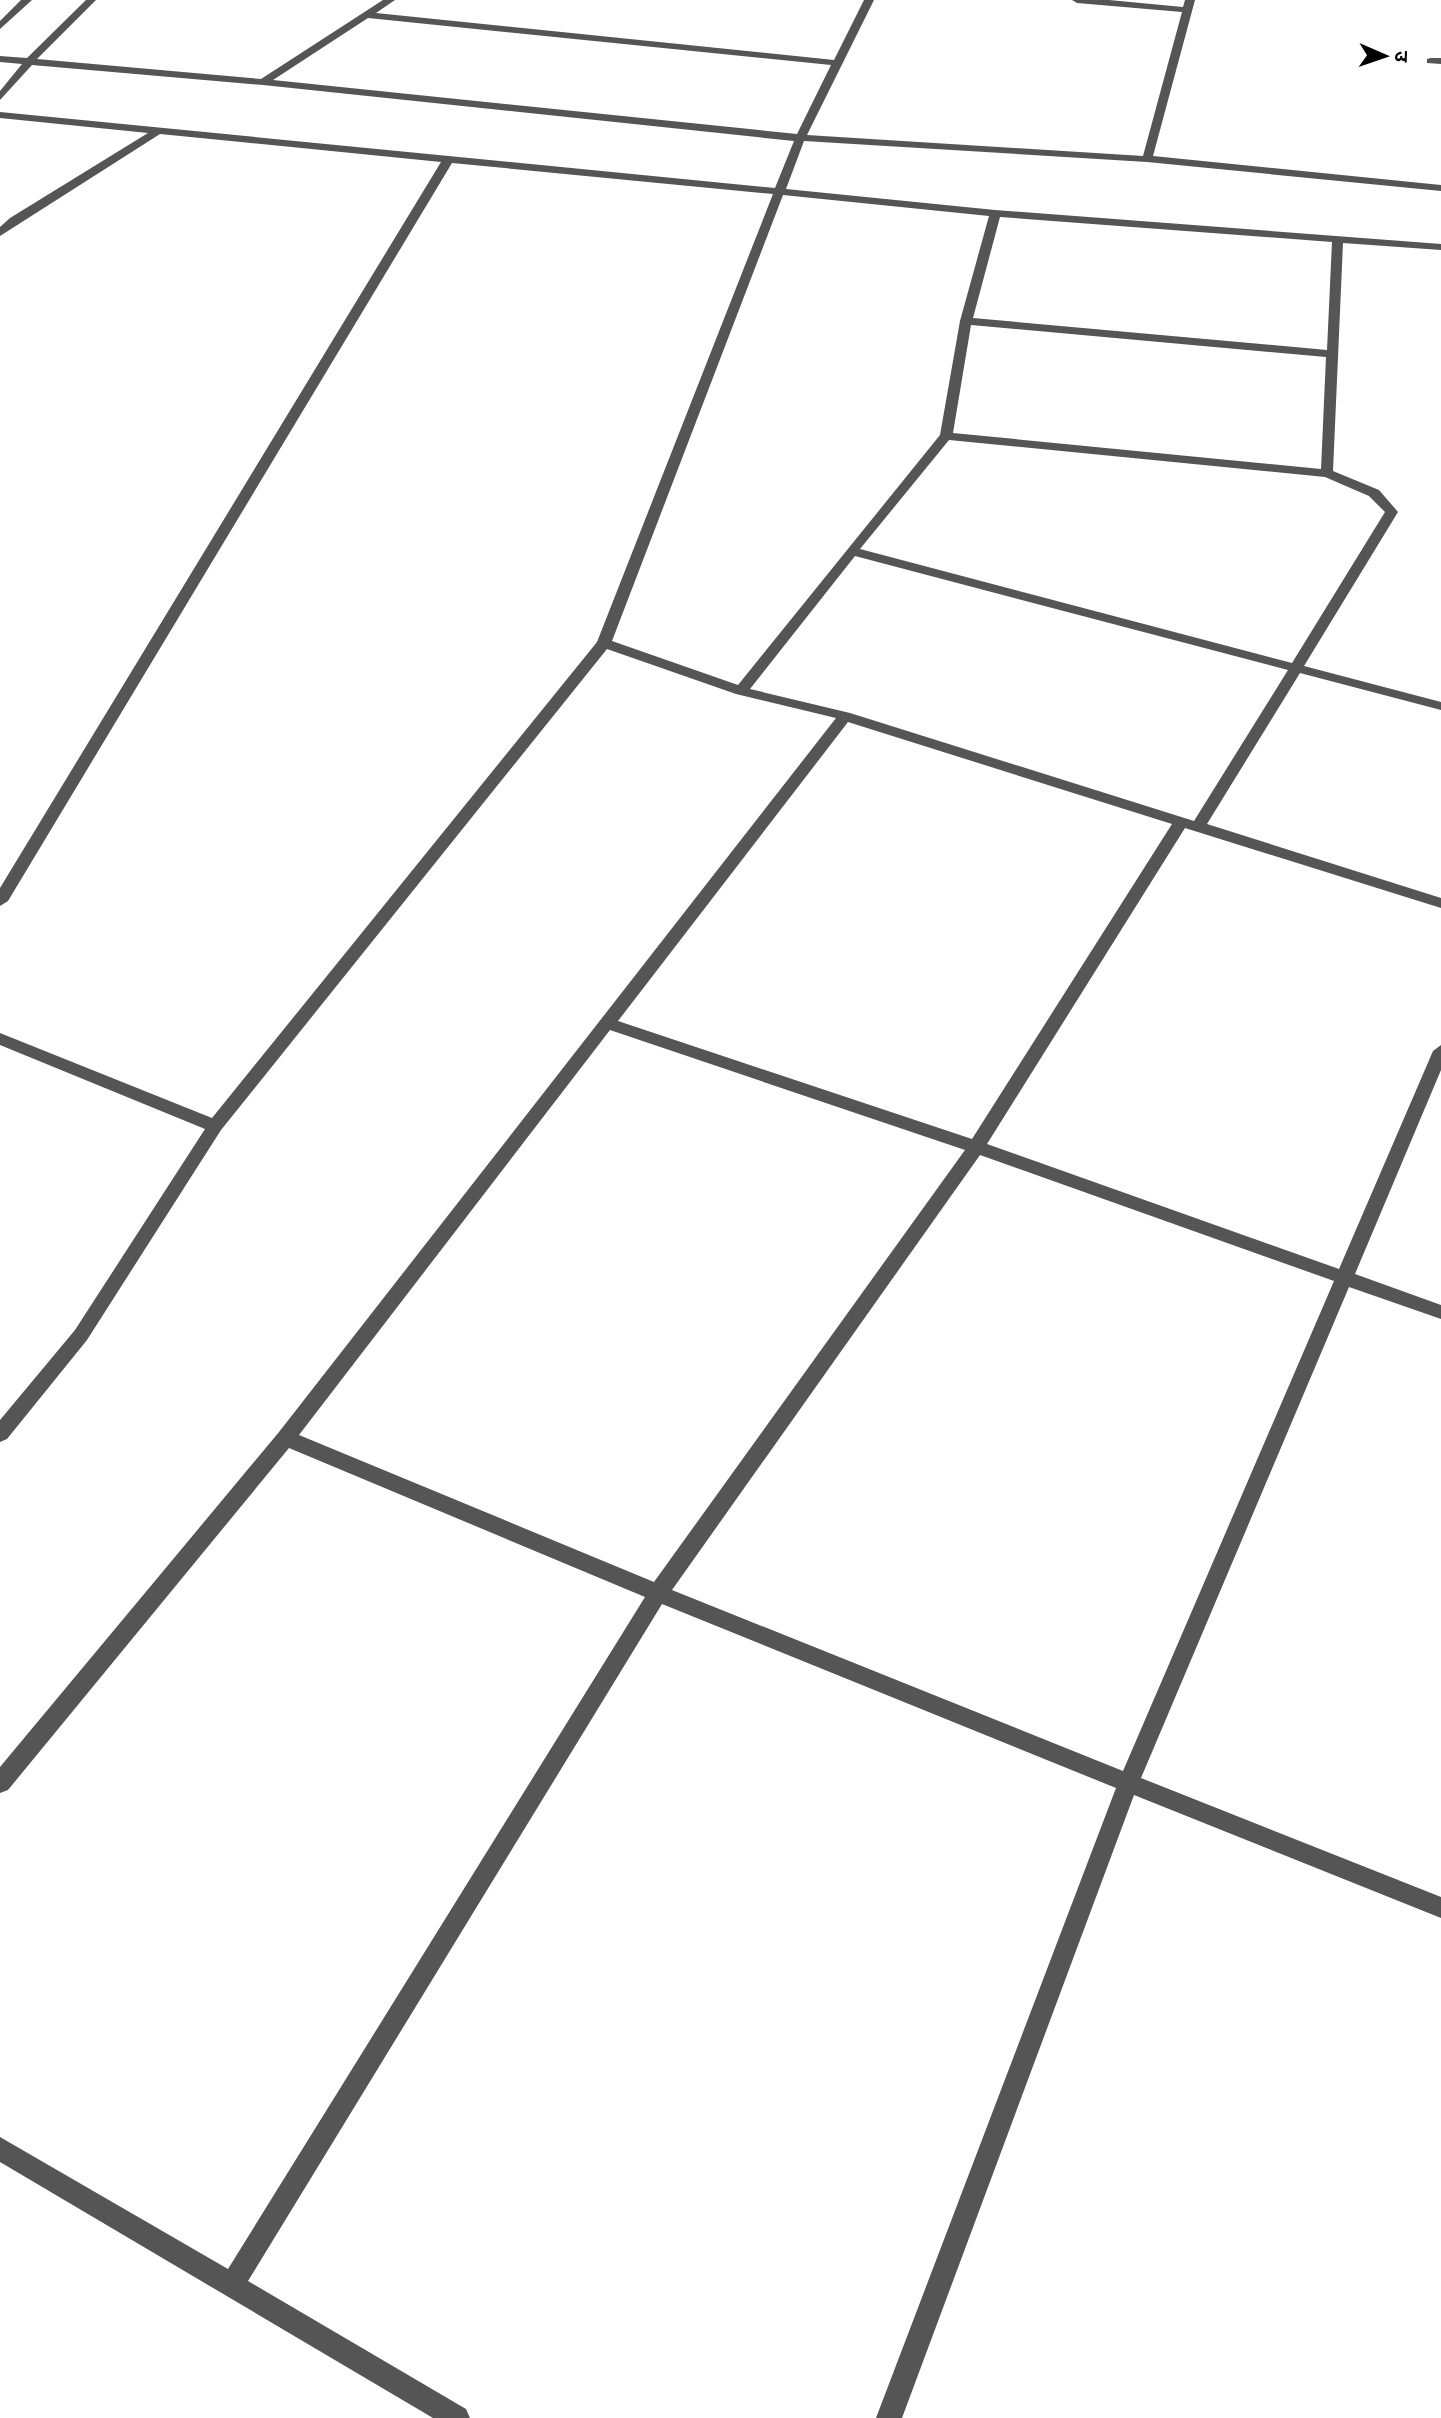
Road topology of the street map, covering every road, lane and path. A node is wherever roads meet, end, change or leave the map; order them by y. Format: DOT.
graph roads {
  1 [pos="27,0"];
  2 [pos="91,0"];
  3 [pos="390,0"];
  4 [pos="869,0"];
  5 [pos="1077,0"];
  6 [pos="1189,5"];
  7 [pos="365,15"];
  8 [pos="0,26"];
  9 [pos="0,58"];
  10 [pos="30,61"];
  11 [pos="839,63"];
  12 [pos="263,82"];
  13 [pos="0,97"];
  14 [pos="0,115"];
  15 [pos="156,132"];
  16 [pos="800,138"];
  17 [pos="449,158"];
  18 [pos="1147,159"];
  19 [pos="1441,188"];
  20 [pos="780,191"];
  21 [pos="995,213"];
  22 [pos="0,218"];
  23 [pos="14,220"];
  24 [pos="0,233"];
  25 [pos="1338,237"];
  26 [pos="1441,247"];
  27 [pos="967,321"];
  28 [pos="1333,354"];
  29 [pos="946,436"];
  30 [pos="1327,473"];
  31 [pos="852,551"];
  32 [pos="604,643"];
  33 [pos="1296,667"];
  34 [pos="741,691"];
  35 [pos="1441,706"];
  36 [pos="845,716"];
  37 [pos="1180,822"];
  38 [pos="1198,827"];
  39 [pos="0,901"];
  40 [pos="1441,903"];
  41 [pos="606,1023"];
  42 [pos="0,1039"];
  43 [pos="1441,1051"];
  44 [pos="215,1126"];
  45 [pos="976,1147"];
  46 [pos="1345,1278"];
  47 [pos="1441,1312"];
  48 [pos="0,1434"];
  49 [pos="286,1438"];
  50 [pos="658,1593"];
  51 [pos="0,1783"];
  52 [pos="1128,1783"];
  53 [pos="1441,1908"];
  54 [pos="0,2149"];
  55 [pos="232,2285"];
  56 [pos="457,2418"];
  57 [pos="889,2418"];
  1 -- 8 [label="street"];
  2 -- 10 [label="street"];
  3 -- 7 [label="street"];
  4 -- 11 [label="street"];
  5 -- 6 [label="street"];
  6 -- 18 [label="street"];
  7 -- 11 [label="street"];
  7 -- 12 [label="street"];
  9 -- 10 [label="street"];
  10 -- 12 [label="street"];
  10 -- 13 [label="street"];
  11 -- 16 [label="street"];
  12 -- 16 [label="street"];
  14 -- 15 [label="street"];
  15 -- 17 [label="street"];
  15 -- 23 [label="street"];
  16 -- 18 [label="street"];
  16 -- 20 [label="street"];
  17 -- 20 [label="street"];
  17 -- 39 [label="street"];
  18 -- 19 [label="street"];
  20 -- 21 [label="street"];
  20 -- 32 [label="street"];
  21 -- 25 [label="street"];
  21 -- 27 [label="street"];
  22 -- 23 [label="street"];
  23 -- 24 [label="street"];
  25 -- 26 [label="street"];
  25 -- 28 [label="street"];
  27 -- 28 [label="street"];
  27 -- 29 [label="street"];
  28 -- 30 [label="street"];
  29 -- 30 [label="street"];
  29 -- 31 [label="street"];
  30 -- 33 [label="street"];
  31 -- 33 [label="street"];
  31 -- 34 [label="street"];
  32 -- 34 [label="street"];
  32 -- 44 [label="street"];
  33 -- 35 [label="street"];
  33 -- 38 [label="street"];
  34 -- 36 [label="street"];
  36 -- 37 [label="street"];
  36 -- 41 [label="street"];
  37 -- 38 [label="street"];
  37 -- 45 [label="street"];
  38 -- 40 [label="street"];
  41 -- 45 [label="street"];
  41 -- 49 [label="street"];
  42 -- 44 [label="street"];
  43 -- 46 [label="street"];
  44 -- 48 [label="street"];
  45 -- 46 [label="street"];
  45 -- 50 [label="street"];
  46 -- 47 [label="street"];
  46 -- 52 [label="street"];
  49 -- 50 [label="street"];
  49 -- 51 [label="street"];
  50 -- 52 [label="street"];
  50 -- 55 [label="street"];
  52 -- 53 [label="street"];
  52 -- 57 [label="street"];
  54 -- 55 [label="street"];
  55 -- 56 [label="street"];
}
